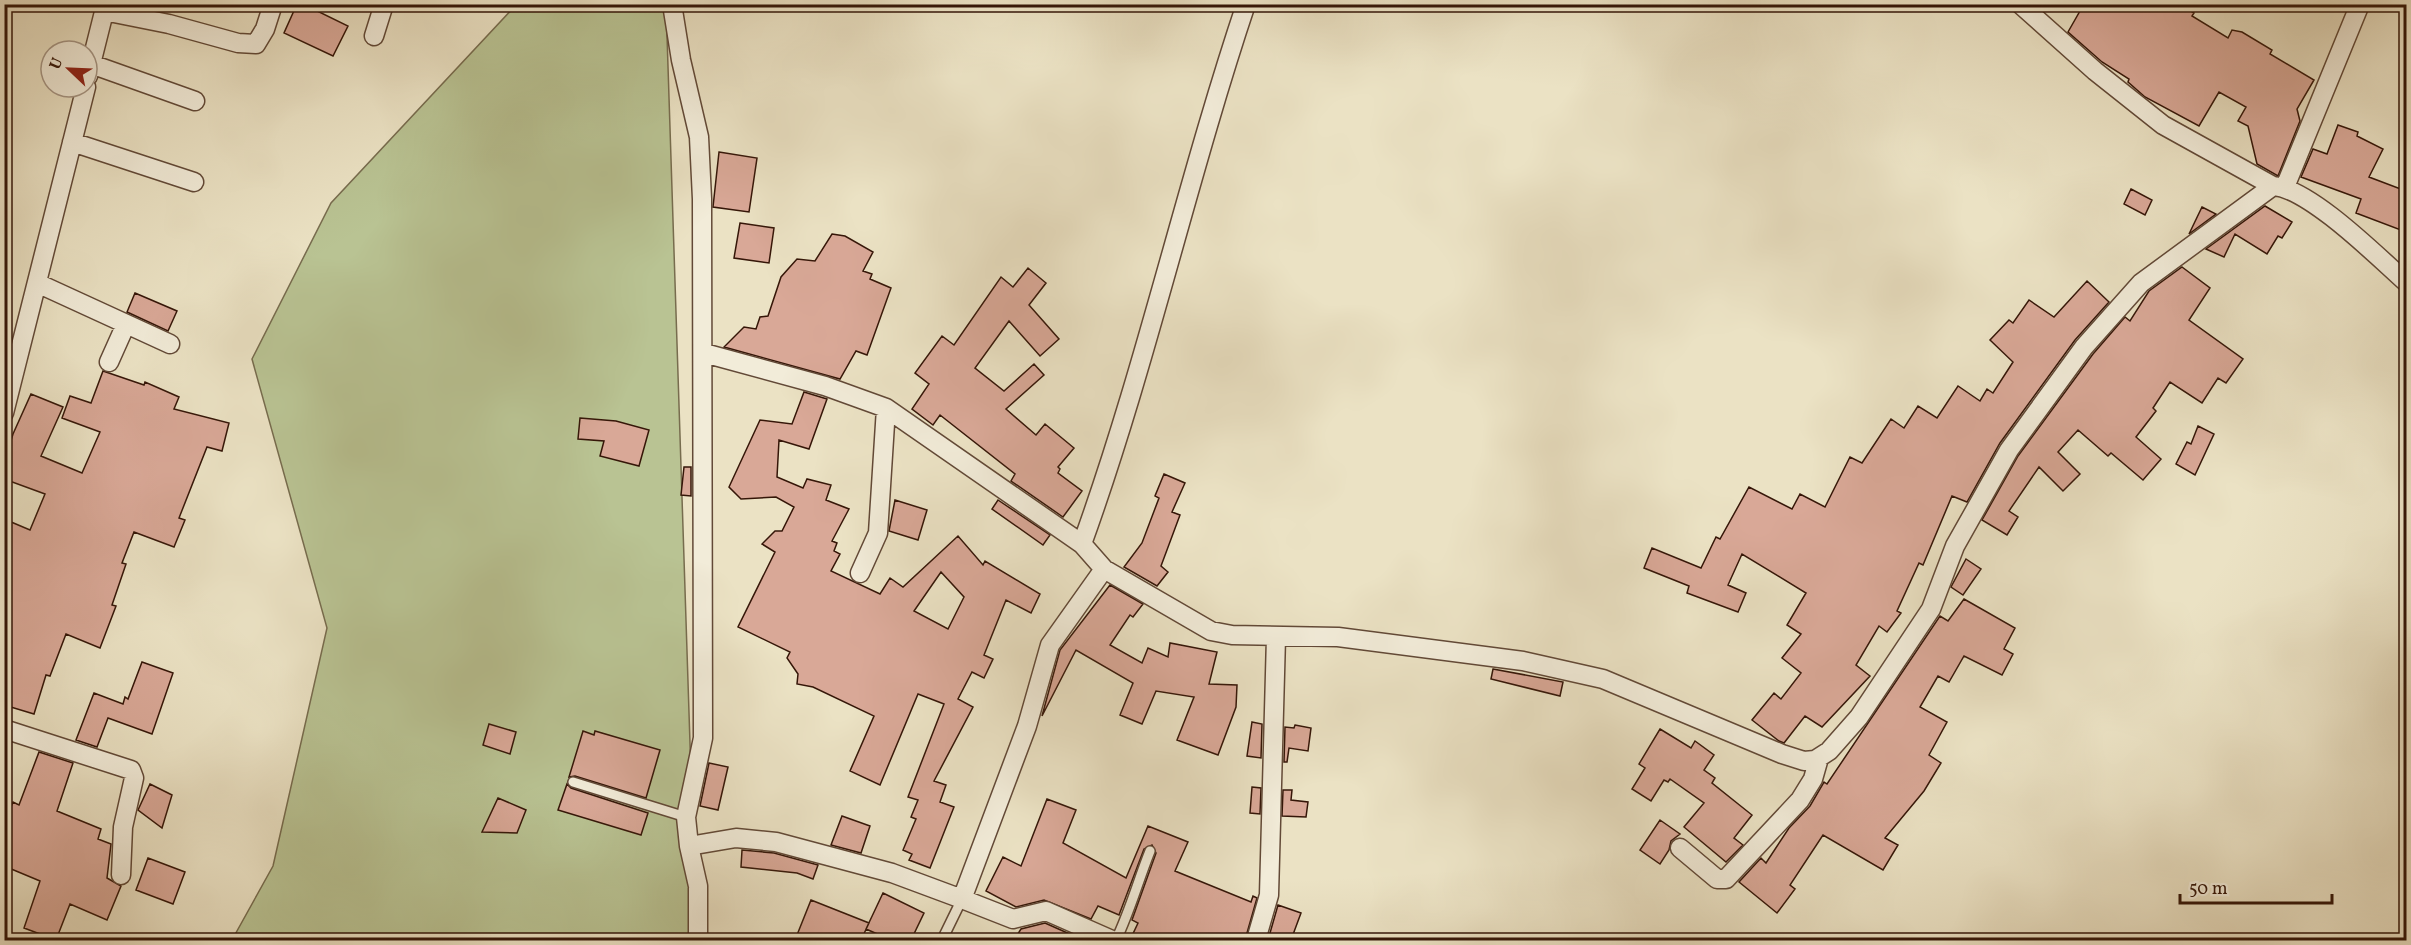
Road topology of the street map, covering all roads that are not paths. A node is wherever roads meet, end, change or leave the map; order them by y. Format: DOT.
graph roads {
  1 [pos="273,4"];
  2 [pos="384,4"];
  3 [pos="672,4"];
  4 [pos="1246,4"];
  5 [pos="2019,4"];
  6 [pos="2360,4"];
  7 [pos="105,8"];
  8 [pos="374,36"];
  9 [pos="97,39"];
  10 [pos="99,76"];
  11 [pos="83,99"];
  12 [pos="195,101"];
  13 [pos="72,142"];
  14 [pos="194,182"];
  15 [pos="2279,186"];
  16 [pos="2406,282"];
  17 [pos="37,284"];
  18 [pos="126,324"];
  19 [pos="170,344"];
  20 [pos="704,353"];
  21 [pos="109,362"];
  22 [pos="886,408"];
  23 [pos="4,413"];
  24 [pos="1083,544"];
  25 [pos="1104,569"];
  26 [pos="860,573"];
  27 [pos="1276,637"];
  28 [pos="4,729"];
  29 [pos="1819,758"];
  30 [pos="573,782"];
  31 [pos="686,817"];
  32 [pos="689,846"];
  33 [pos="1680,848"];
  34 [pos="1150,850"];
  35 [pos="121,875"];
  36 [pos="962,899"];
  37 [pos="698,940"];
  38 [pos="942,940"];
  39 [pos="1112,940"];
  40 [pos="1116,940"];
  41 [pos="1256,940"];
  1 -- 7 [label="street"];
  2 -- 8 [label="street"];
  3 -- 20 [label="street"];
  4 -- 24 [label="street"];
  5 -- 15 [label="street"];
  6 -- 15 [label="street"];
  7 -- 9 [label="street"];
  10 -- 12 [label="street"];
  11 -- 13 [label="street"];
  13 -- 14 [label="street"];
  13 -- 17 [label="street"];
  15 -- 16 [label="street"];
  15 -- 29 [label="street"];
  17 -- 18 [label="street"];
  17 -- 23 [label="street"];
  18 -- 19 [label="street"];
  18 -- 21 [label="street"];
  20 -- 22 [label="street"];
  20 -- 31 [label="street"];
  22 -- 24 [label="street"];
  22 -- 26 [label="street"];
  24 -- 25 [label="street"];
  25 -- 27 [label="street"];
  25 -- 36 [label="street"];
  27 -- 29 [label="street"];
  27 -- 41 [label="street"];
  28 -- 35 [label="street"];
  29 -- 33 [label="street"];
  30 -- 31 [label="lane"];
  31 -- 32 [label="street"];
  32 -- 36 [label="street"];
  32 -- 37 [label="street"];
  34 -- 40 [label="lane"];
  36 -- 38 [label="lane"];
  36 -- 39 [label="street"];
}
